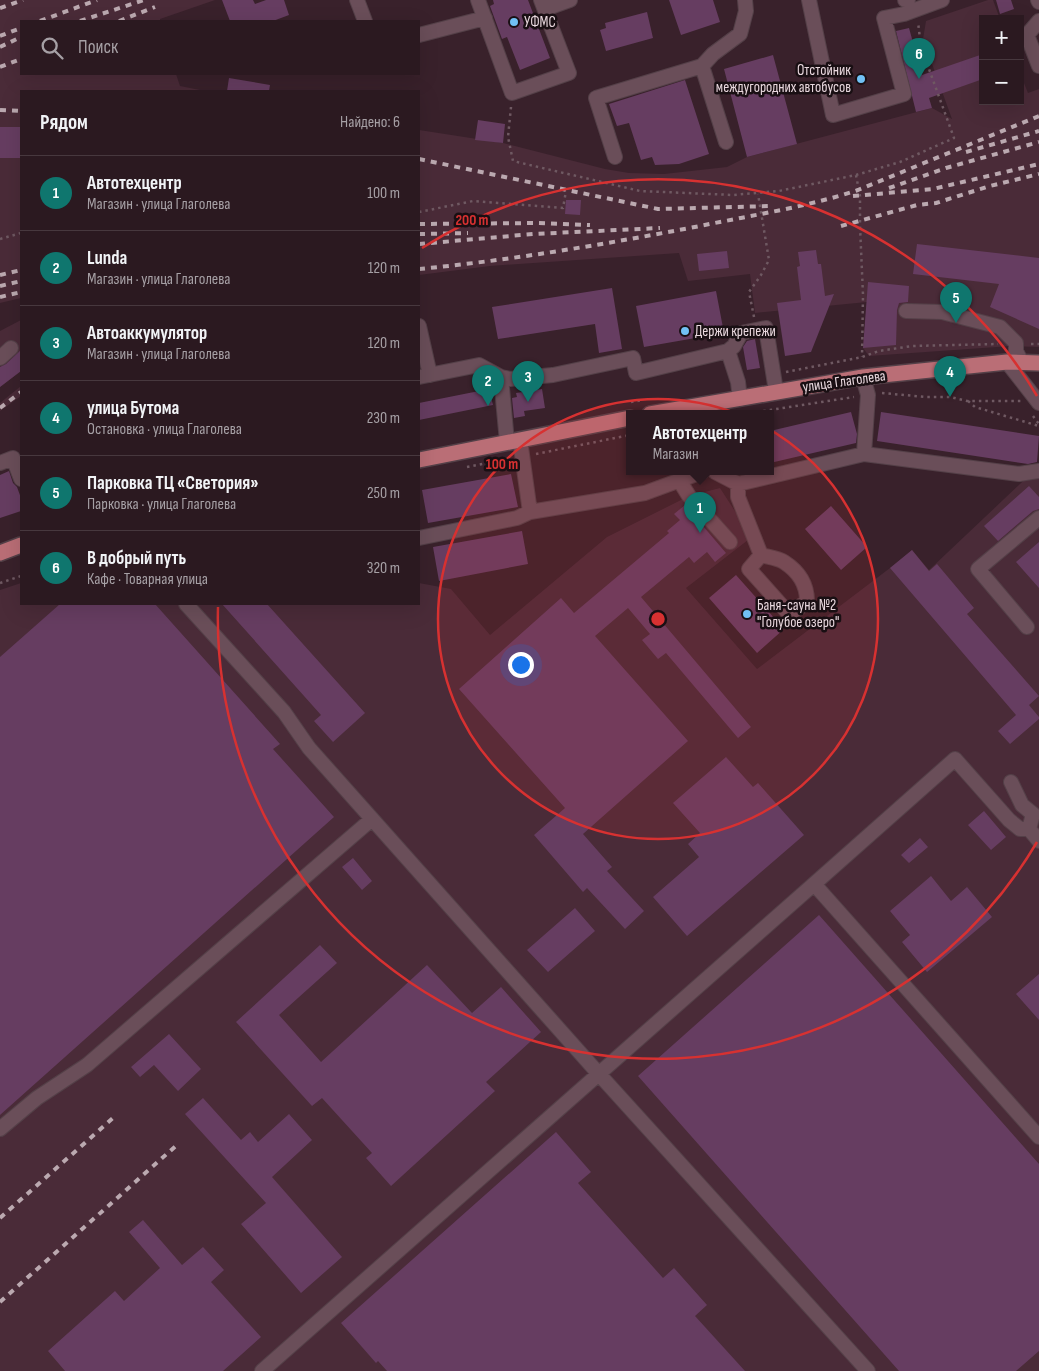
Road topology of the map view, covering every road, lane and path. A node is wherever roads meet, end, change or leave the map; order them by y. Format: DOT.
graph roads {
  1 [pos="358,0"];
  2 [pos="478,0"];
  3 [pos="570,0"];
  4 [pos="745,0"];
  5 [pos="809,0"];
  6 [pos="942,0"];
  7 [pos="910,3"];
  8 [pos="543,4"];
  9 [pos="485,18"];
  10 [pos="365,20"];
  11 [pos="1039,21"];
  12 [pos="420,35"];
  13 [pos="702,66"];
  14 [pos="1039,66"];
  15 [pos="512,93"];
  16 [pos="726,142"];
  17 [pos="615,157"];
  18 [pos="856,175"];
  19 [pos="566,192"];
  20 [pos="758,194"];
  21 [pos="420,212"];
  22 [pos="20,233"];
  23 [pos="0,239"];
  24 [pos="906,312"];
  25 [pos="758,330"];
  26 [pos="420,336"];
  27 [pos="1016,343"];
  28 [pos="1039,344"];
  29 [pos="728,351"];
  30 [pos="862,357"];
  31 [pos="1014,363"];
  32 [pos="1039,363"];
  33 [pos="780,374"];
  34 [pos="424,376"];
  35 [pos="502,377"];
  36 [pos="863,377"];
  37 [pos="776,391"];
  38 [pos="868,395"];
  39 [pos="740,399"];
  40 [pos="967,401"];
  41 [pos="1024,401"];
  42 [pos="1035,408"];
  43 [pos="689,410"];
  44 [pos="770,410"];
  45 [pos="626,419"];
  46 [pos="1039,425"];
  47 [pos="514,441"];
  48 [pos="864,454"];
  49 [pos="420,460"];
  50 [pos="0,463"];
  51 [pos="1039,471"];
  52 [pos="693,475"];
  53 [pos="722,475"];
  54 [pos="20,476"];
  55 [pos="679,480"];
  56 [pos="738,484"];
  57 [pos="530,512"];
  58 [pos="1039,518"];
  59 [pos="420,537"];
  60 [pos="730,542"];
  61 [pos="20,545"];
  62 [pos="0,553"];
  63 [pos="761,555"];
  64 [pos="20,576"];
  65 [pos="0,583"];
  66 [pos="187,605"];
  67 [pos="1027,627"];
  68 [pos="1011,782"];
  69 [pos="372,819"];
  70 [pos="1029,830"];
  71 [pos="1039,840"];
  72 [pos="814,884"];
  73 [pos="598,1073"];
  74 [pos="0,1129"];
  75 [pos="1039,1137"];
  76 [pos="262,1371"];
  77 [pos="868,1371"];
  1 -- 10 [label="street"];
  2 -- 9 [label="street"];
  3 -- 8 [label="street"];
  4 -- 13 [label="street"];
  5 -- 7 [label="street"];
  6 -- 7 [label="street"];
  7 -- 18 [label="path"];
  8 -- 15 [label="street"];
  9 -- 12 [label="street"];
  9 -- 15 [label="street"];
  11 -- 14 [label="street"];
  13 -- 16 [label="street"];
  13 -- 17 [label="street"];
  15 -- 20 [label="path"];
  18 -- 20 [label="path"];
  18 -- 30 [label="path"];
  19 -- 21 [label="path"];
  20 -- 25 [label="path"];
  22 -- 23 [label="path"];
  24 -- 27 [label="street"];
  25 -- 29 [label="street"];
  25 -- 37 [label="street"];
  26 -- 34 [label="street"];
  27 -- 28 [label="path"];
  27 -- 30 [label="path"];
  27 -- 31 [label="street"];
  29 -- 35 [label="street"];
  29 -- 39 [label="street"];
  30 -- 33 [label="path"];
  31 -- 32 [label="main road, улица Глаголева"];
  31 -- 36 [label="main road, улица Глаголева"];
  31 -- 42 [label="street"];
  34 -- 35 [label="street"];
  35 -- 47 [label="street"];
  36 -- 37 [label="main road, улица Глаголева"];
  36 -- 38 [label="street"];
  37 -- 39 [label="main road, улица Глаголева"];
  38 -- 40 [label="path"];
  38 -- 44 [label="path"];
  38 -- 48 [label="street"];
  39 -- 43 [label="main road, улица Глаголева"];
  40 -- 41 [label="path"];
  40 -- 46 [label="path"];
  42 -- 46 [label="path"];
  45 -- 47 [label="main road"];
  47 -- 49 [label="main road"];
  47 -- 57 [label="street"];
  48 -- 51 [label="street"];
  48 -- 56 [label="street"];
  50 -- 54 [label="street"];
  52 -- 55 [label="street"];
  53 -- 56 [label="street"];
  55 -- 57 [label="street"];
  55 -- 60 [label="street"];
  56 -- 63 [label="street"];
  57 -- 59 [label="street"];
  58 -- 67 [label="street"];
  61 -- 62 [label="main road"];
  63 -- 63 [label="street"];
  64 -- 65 [label="path"];
  66 -- 69 [label="street"];
  68 -- 70 [label="street"];
  69 -- 73 [label="street"];
  69 -- 74 [label="street"];
  70 -- 71 [label="street"];
  70 -- 72 [label="street"];
  72 -- 73 [label="street"];
  72 -- 75 [label="street"];
  73 -- 76 [label="street"];
  73 -- 77 [label="street"];
}
